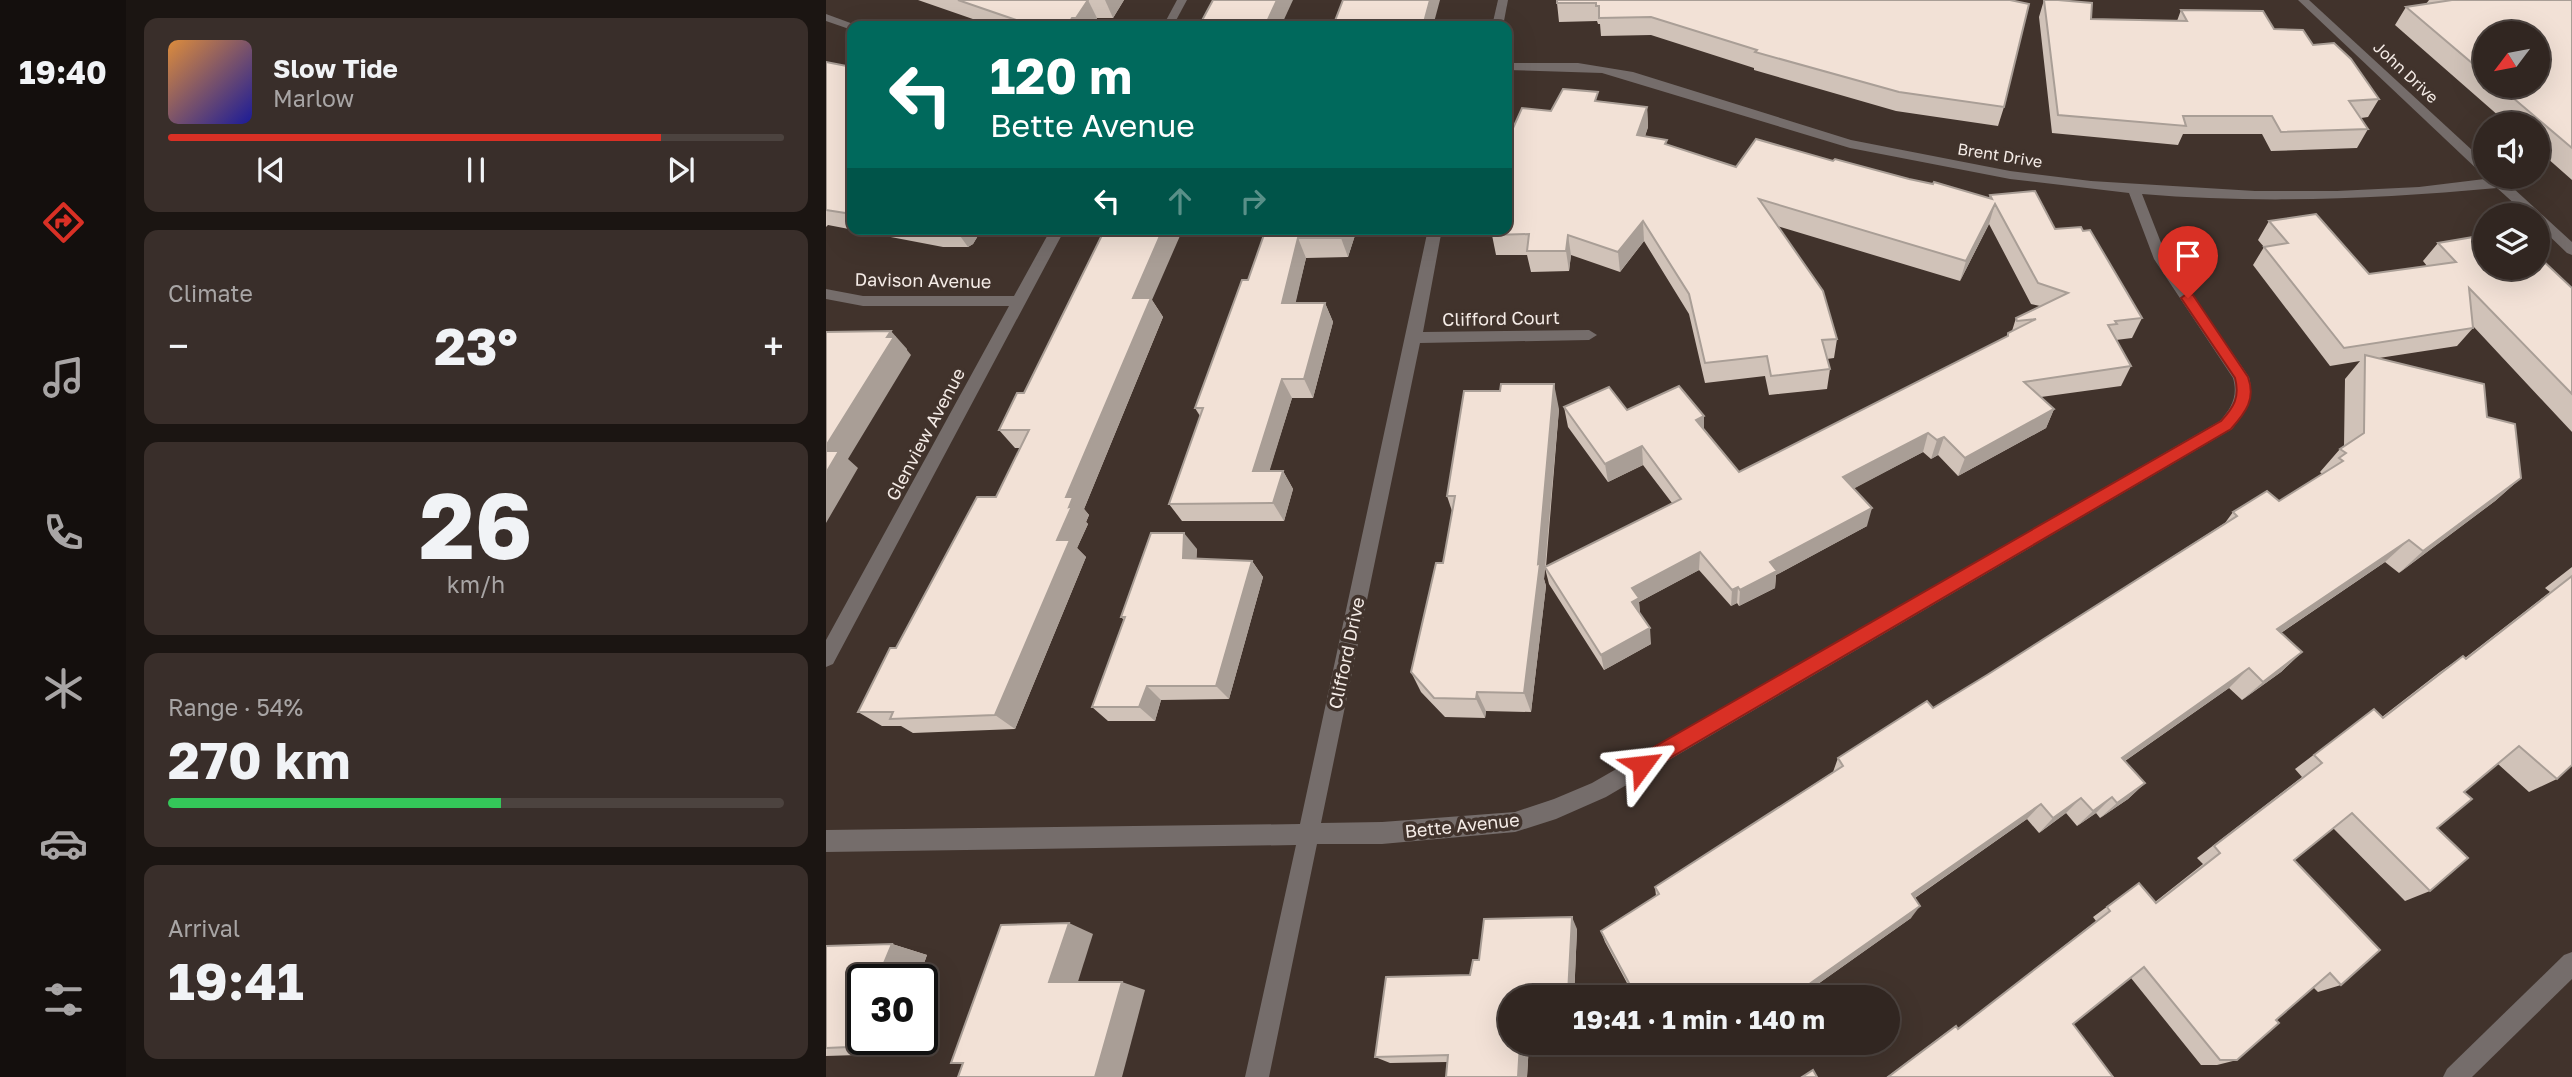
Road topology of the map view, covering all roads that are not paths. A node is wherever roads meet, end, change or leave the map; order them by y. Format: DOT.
graph roads {
  1 [pos="1182,0"];
  2 [pos="1503,0"];
  3 [pos="2303,0"];
  4 [pos="826,17"];
  5 [pos="1171,21"];
  6 [pos="1499,21"];
  7 [pos="847,25"];
  8 [pos="1512,67"];
  9 [pos="2473,158"];
  10 [pos="2473,183"];
  11 [pos="2134,189"];
  12 [pos="2506,189"];
  13 [pos="2521,203"];
  14 [pos="2550,230"];
  15 [pos="1055,235"];
  16 [pos="1434,235"];
  17 [pos="2572,250"];
  18 [pos="826,294"];
  19 [pos="1019,301"];
  20 [pos="1589,335"];
  21 [pos="1414,338"];
  22 [pos="829,647"];
  23 [pos="1307,834"];
  24 [pos="826,841"];
  25 [pos="2572,963"];
  26 [pos="1257,1077"];
  27 [pos="2455,1077"];
  1 -- 5 [label="street"];
  2 -- 6 [label="street"];
  3 -- 9 [label="street, John Drive"];
  4 -- 7 [label="street"];
  8 -- 11 [label="street, Brent Drive"];
  10 -- 11 [label="street, Brent Drive"];
  11 -- 23 [label="street, Bette Avenue"];
  12 -- 13 [label="street"];
  14 -- 17 [label="street"];
  15 -- 19 [label="street, Glenview Avenue"];
  16 -- 21 [label="street, Clifford Drive"];
  18 -- 19 [label="street, Davison Avenue"];
  19 -- 22 [label="street, Glenview Avenue"];
  20 -- 21 [label="street, Clifford Court"];
  21 -- 23 [label="street, Clifford Drive"];
  23 -- 24 [label="street, Bette Avenue"];
  23 -- 26 [label="street, Clifford Drive"];
  25 -- 27 [label="street"];
}
